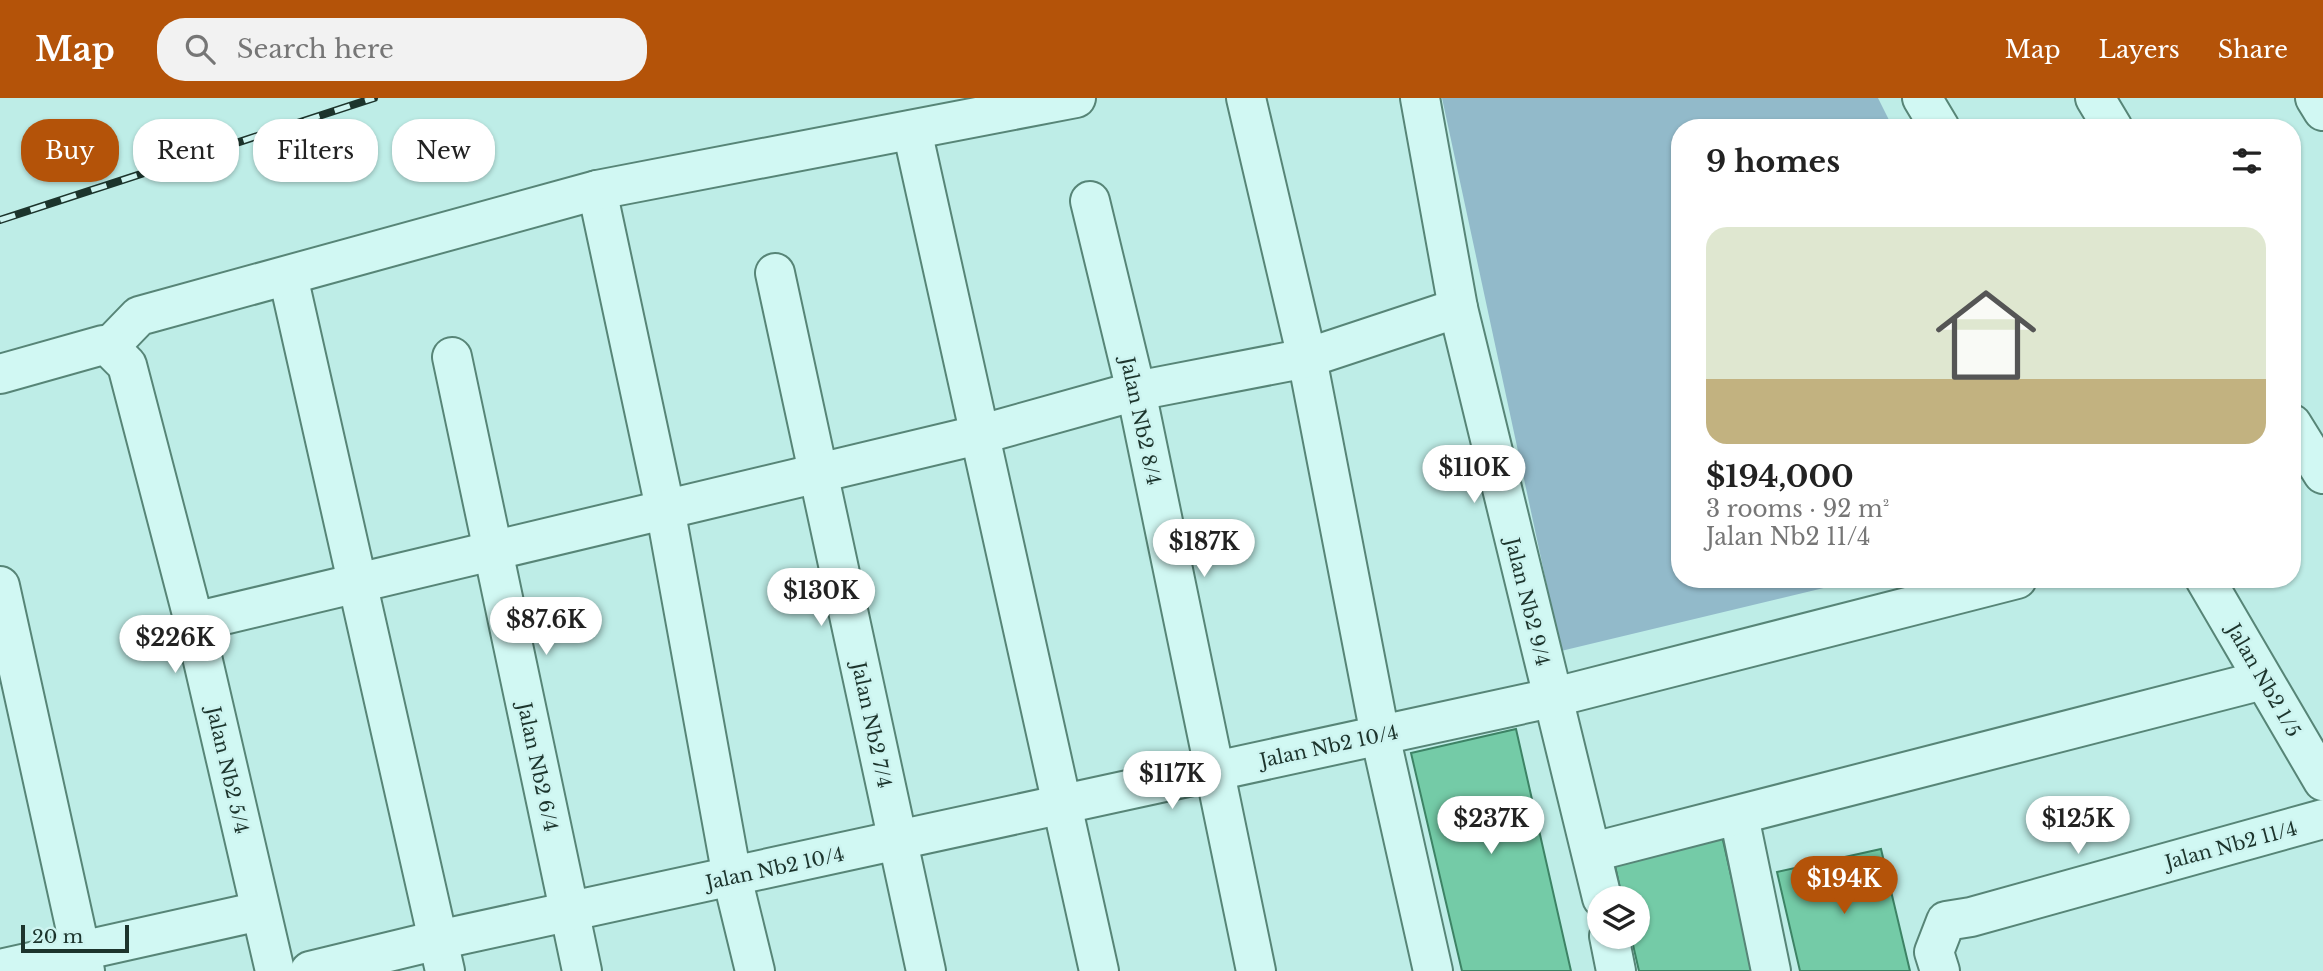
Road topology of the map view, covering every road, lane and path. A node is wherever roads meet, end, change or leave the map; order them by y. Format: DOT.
graph roads {
  1 [pos="1076,98"];
  2 [pos="1246,98"];
  3 [pos="1420,98"];
  4 [pos="1922,98"];
  5 [pos="2095,98"];
  6 [pos="2315,98"];
  7 [pos="2323,111"];
  8 [pos="1935,119"];
  9 [pos="2108,119"];
  10 [pos="912,130"];
  11 [pos="597,190"];
  12 [pos="1090,201"];
  13 [pos="775,273"];
  14 [pos="288,276"];
  15 [pos="1458,308"];
  16 [pos="118,356"];
  17 [pos="452,357"];
  18 [pos="1307,358"];
  19 [pos="0,374"];
  20 [pos="1136,391"];
  21 [pos="982,434"];
  22 [pos="2301,443"];
  23 [pos="2314,470"];
  24 [pos="819,473"];
  25 [pos="665,508"];
  26 [pos="493,548"];
  27 [pos="357,585"];
  28 [pos="0,586"];
  29 [pos="1982,588"];
  30 [pos="2210,588"];
  31 [pos="194,622"];
  32 [pos="2263,680"];
  33 [pos="1552,698"];
  34 [pos="1380,735"];
  35 [pos="1213,772"];
  36 [pos="2323,781"];
  37 [pos="1062,805"];
  38 [pos="1739,816"];
  39 [pos="2323,819"];
  40 [pos="896,841"];
  41 [pos="1593,852"];
  42 [pos="732,877"];
  43 [pos="1600,886"];
  44 [pos="260,911"];
  45 [pos="568,913"];
  46 [pos="1612,949"];
  47 [pos="441,955"];
  48 [pos="83,962"];
  49 [pos="0,970"];
  50 [pos="275,971"];
  51 [pos="310,971"];
  52 [pos="582,971"];
  53 [pos="755,971"];
  54 [pos="926,971"];
  55 [pos="1099,971"];
  56 [pos="1256,971"];
  57 [pos="1433,971"];
  58 [pos="1616,971"];
  59 [pos="1772,971"];
  60 [pos="1940,971"];
  1 -- 10 [label="street"];
  2 -- 18 [label="street"];
  3 -- 15 [label="street, Jalan Nb2 9/4"];
  4 -- 8 [label="street"];
  5 -- 9 [label="street"];
  6 -- 7 [label="street"];
  10 -- 11 [label="street"];
  10 -- 21 [label="street"];
  11 -- 14 [label="street"];
  11 -- 25 [label="street"];
  12 -- 20 [label="street, Jalan Nb2 8/4"];
  13 -- 24 [label="street, Jalan Nb2 7/4"];
  14 -- 16 [label="street"];
  14 -- 27 [label="street"];
  15 -- 18 [label="street"];
  15 -- 33 [label="street, Jalan Nb2 9/4"];
  16 -- 19 [label="street"];
  16 -- 31 [label="street, Jalan Nb2 5/4"];
  17 -- 26 [label="street, Jalan Nb2 6/4"];
  18 -- 20 [label="street"];
  18 -- 34 [label="street"];
  20 -- 21 [label="street"];
  20 -- 35 [label="street, Jalan Nb2 8/4"];
  21 -- 24 [label="street"];
  21 -- 37 [label="street"];
  22 -- 23 [label="street"];
  24 -- 25 [label="street"];
  24 -- 40 [label="street, Jalan Nb2 7/4"];
  25 -- 26 [label="street"];
  25 -- 42 [label="street"];
  26 -- 27 [label="street"];
  26 -- 45 [label="street, Jalan Nb2 6/4"];
  27 -- 31 [label="street"];
  27 -- 47 [label="street"];
  28 -- 48 [label="street"];
  29 -- 33 [label="street, Jalan Nb2 10/4"];
  30 -- 32 [label="street, Jalan Nb2 1/5"];
  31 -- 44 [label="street, Jalan Nb2 5/4"];
  32 -- 36 [label="street, Jalan Nb2 1/5"];
  32 -- 38 [label="street"];
  33 -- 34 [label="street, Jalan Nb2 10/4"];
  33 -- 41 [label="street, Jalan Nb2 9/4"];
  34 -- 35 [label="street, Jalan Nb2 10/4"];
  34 -- 57 [label="street"];
  35 -- 37 [label="street, Jalan Nb2 10/4"];
  35 -- 56 [label="street, Jalan Nb2 8/4"];
  37 -- 40 [label="street, Jalan Nb2 10/4"];
  37 -- 55 [label="street"];
  38 -- 41 [label="street"];
  38 -- 59 [label="street"];
  39 -- 60 [label="street, Jalan Nb2 11/4"];
  40 -- 42 [label="street, Jalan Nb2 10/4"];
  40 -- 54 [label="street, Jalan Nb2 7/4"];
  41 -- 43 [label="street, Jalan Nb2 9/4"];
  42 -- 45 [label="street, Jalan Nb2 10/4"];
  42 -- 53 [label="street"];
  44 -- 48 [label="street"];
  44 -- 50 [label="street, Jalan Nb2 5/4"];
  45 -- 47 [label="street, Jalan Nb2 10/4"];
  45 -- 52 [label="street, Jalan Nb2 6/4"];
  46 -- 58 [label="street"];
  47 -- 51 [label="street, Jalan Nb2 10/4"];
  48 -- 49 [label="street"];
}
